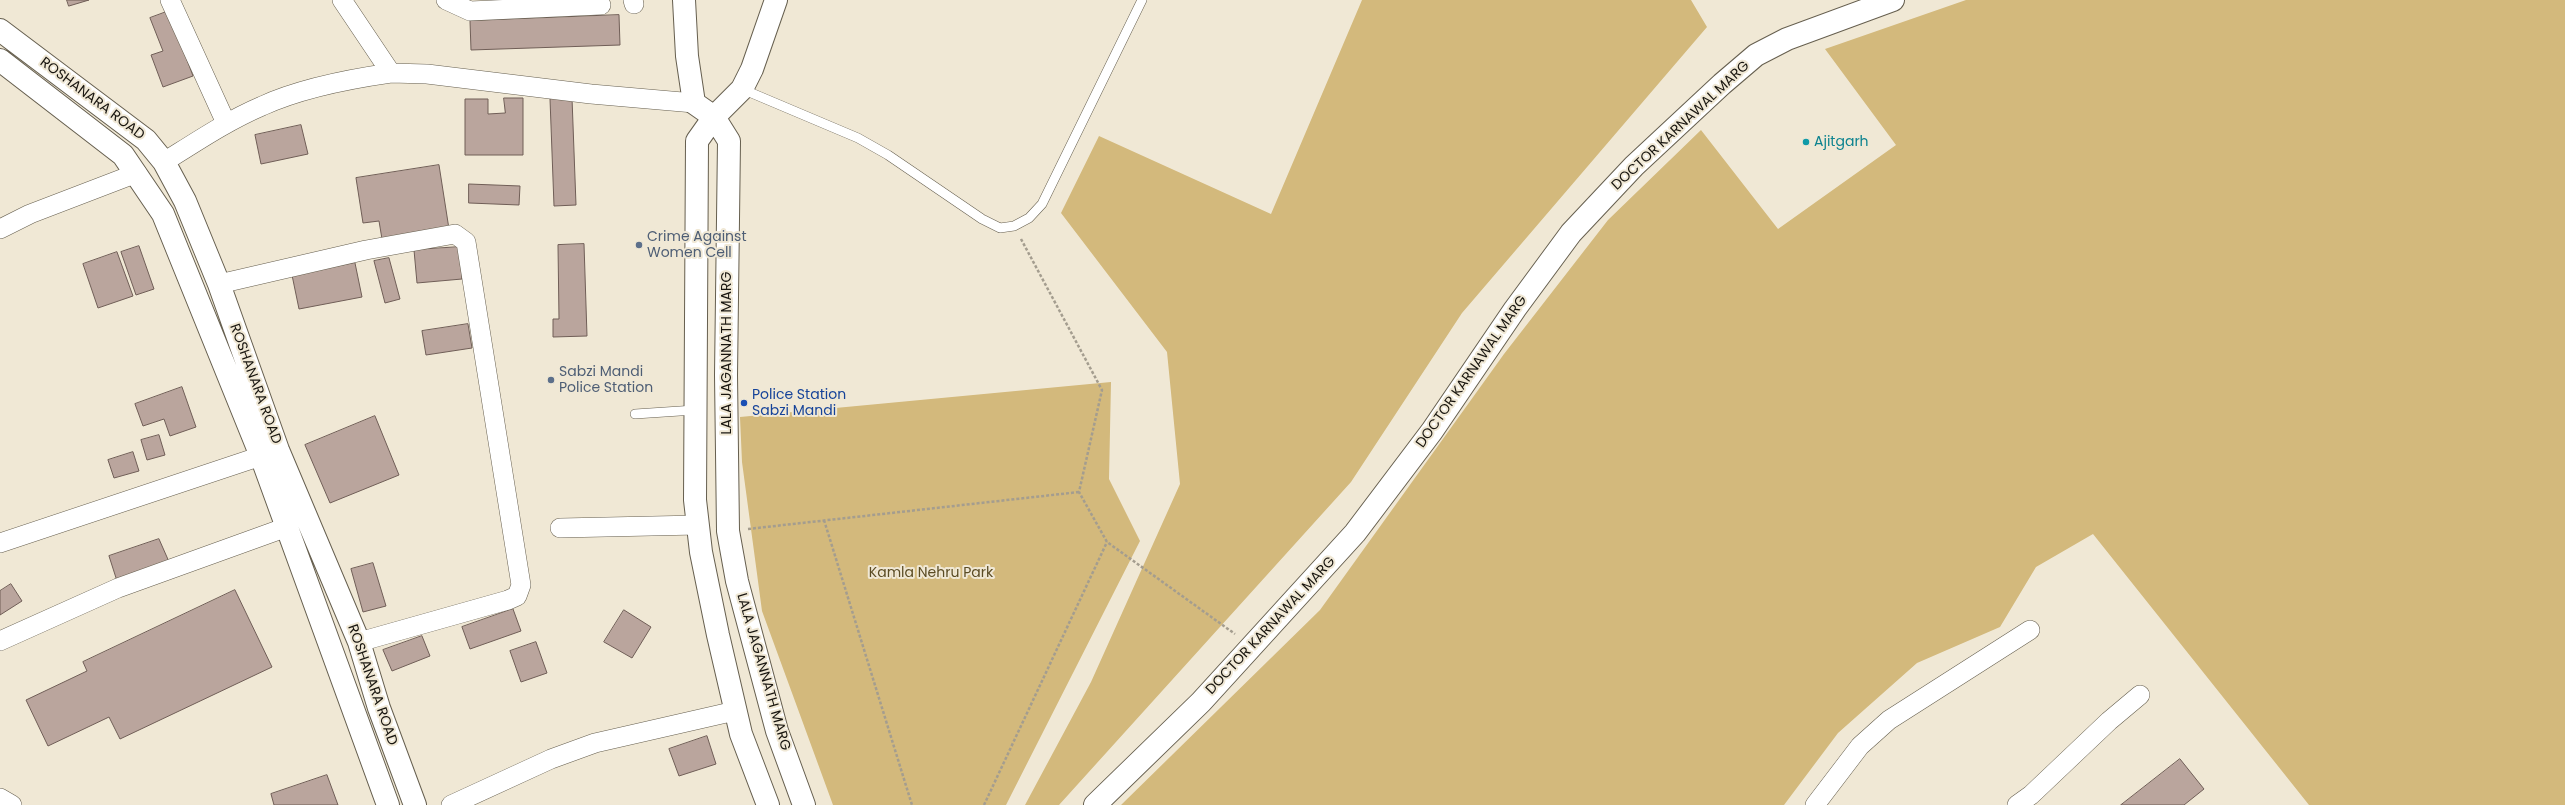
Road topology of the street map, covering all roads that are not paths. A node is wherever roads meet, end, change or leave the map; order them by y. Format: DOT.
graph roads {
  1 [pos="170,0"];
  2 [pos="342,0"];
  3 [pos="446,0"];
  4 [pos="684,0"];
  5 [pos="776,0"];
  6 [pos="1142,0"];
  7 [pos="1893,0"];
  8 [pos="601,6"];
  9 [pos="0,30"];
  10 [pos="0,60"];
  11 [pos="391,72"];
  12 [pos="742,89"];
  13 [pos="694,103"];
  14 [pos="714,117"];
  15 [pos="226,123"];
  16 [pos="164,162"];
  17 [pos="137,173"];
  18 [pos="0,229"];
  19 [pos="219,284"];
  20 [pos="695,410"];
  21 [pos="634,414"];
  22 [pos="270,453"];
  23 [pos="698,526"];
  24 [pos="287,527"];
  25 [pos="560,528"];
  26 [pos="729,539"];
  27 [pos="0,543"];
  28 [pos="701,552"];
  29 [pos="2030,630"];
  30 [pos="0,641"];
  31 [pos="359,642"];
  32 [pos="2140,695"];
  33 [pos="736,710"];
  34 [pos="0,798"];
  35 [pos="12,805"];
  36 [pos="388,805"];
  37 [pos="415,805"];
  38 [pos="451,805"];
  39 [pos="768,805"];
  40 [pos="804,805"];
  41 [pos="1095,805"];
  42 [pos="1815,805"];
  43 [pos="2017,805"];
  1 -- 15 [label="street"];
  2 -- 11 [label="street"];
  3 -- 8 [label="street"];
  4 -- 13 [label="street"];
  5 -- 12 [label="street"];
  6 -- 12 [label="lane"];
  7 -- 41 [label="street, DOCTOR KARNAWAL MARG"];
  9 -- 16 [label="street, ROSHANARA ROAD"];
  10 -- 17 [label="street, ROSHANARA ROAD"];
  11 -- 13 [label="street"];
  11 -- 15 [label="street"];
  12 -- 14 [label="street"];
  13 -- 14 [label="street"];
  14 -- 20 [label="street"];
  14 -- 26 [label="street, LALA JAGANNATH MARG"];
  15 -- 16 [label="street"];
  16 -- 19 [label="street, ROSHANARA ROAD"];
  17 -- 18 [label="street"];
  17 -- 22 [label="street, ROSHANARA ROAD"];
  19 -- 22 [label="street, ROSHANARA ROAD"];
  19 -- 31 [label="street"];
  20 -- 21 [label="lane"];
  20 -- 23 [label="street"];
  22 -- 24 [label="street, ROSHANARA ROAD"];
  22 -- 27 [label="street"];
  22 -- 31 [label="street, ROSHANARA ROAD"];
  23 -- 25 [label="street"];
  23 -- 28 [label="street"];
  24 -- 30 [label="street"];
  24 -- 36 [label="street, ROSHANARA ROAD"];
  26 -- 28 [label="street"];
  26 -- 40 [label="street, LALA JAGANNATH MARG"];
  28 -- 33 [label="street"];
  29 -- 42 [label="street"];
  31 -- 37 [label="street, ROSHANARA ROAD"];
  32 -- 43 [label="street"];
  33 -- 38 [label="street"];
  33 -- 39 [label="street"];
  34 -- 35 [label="street"];
}
